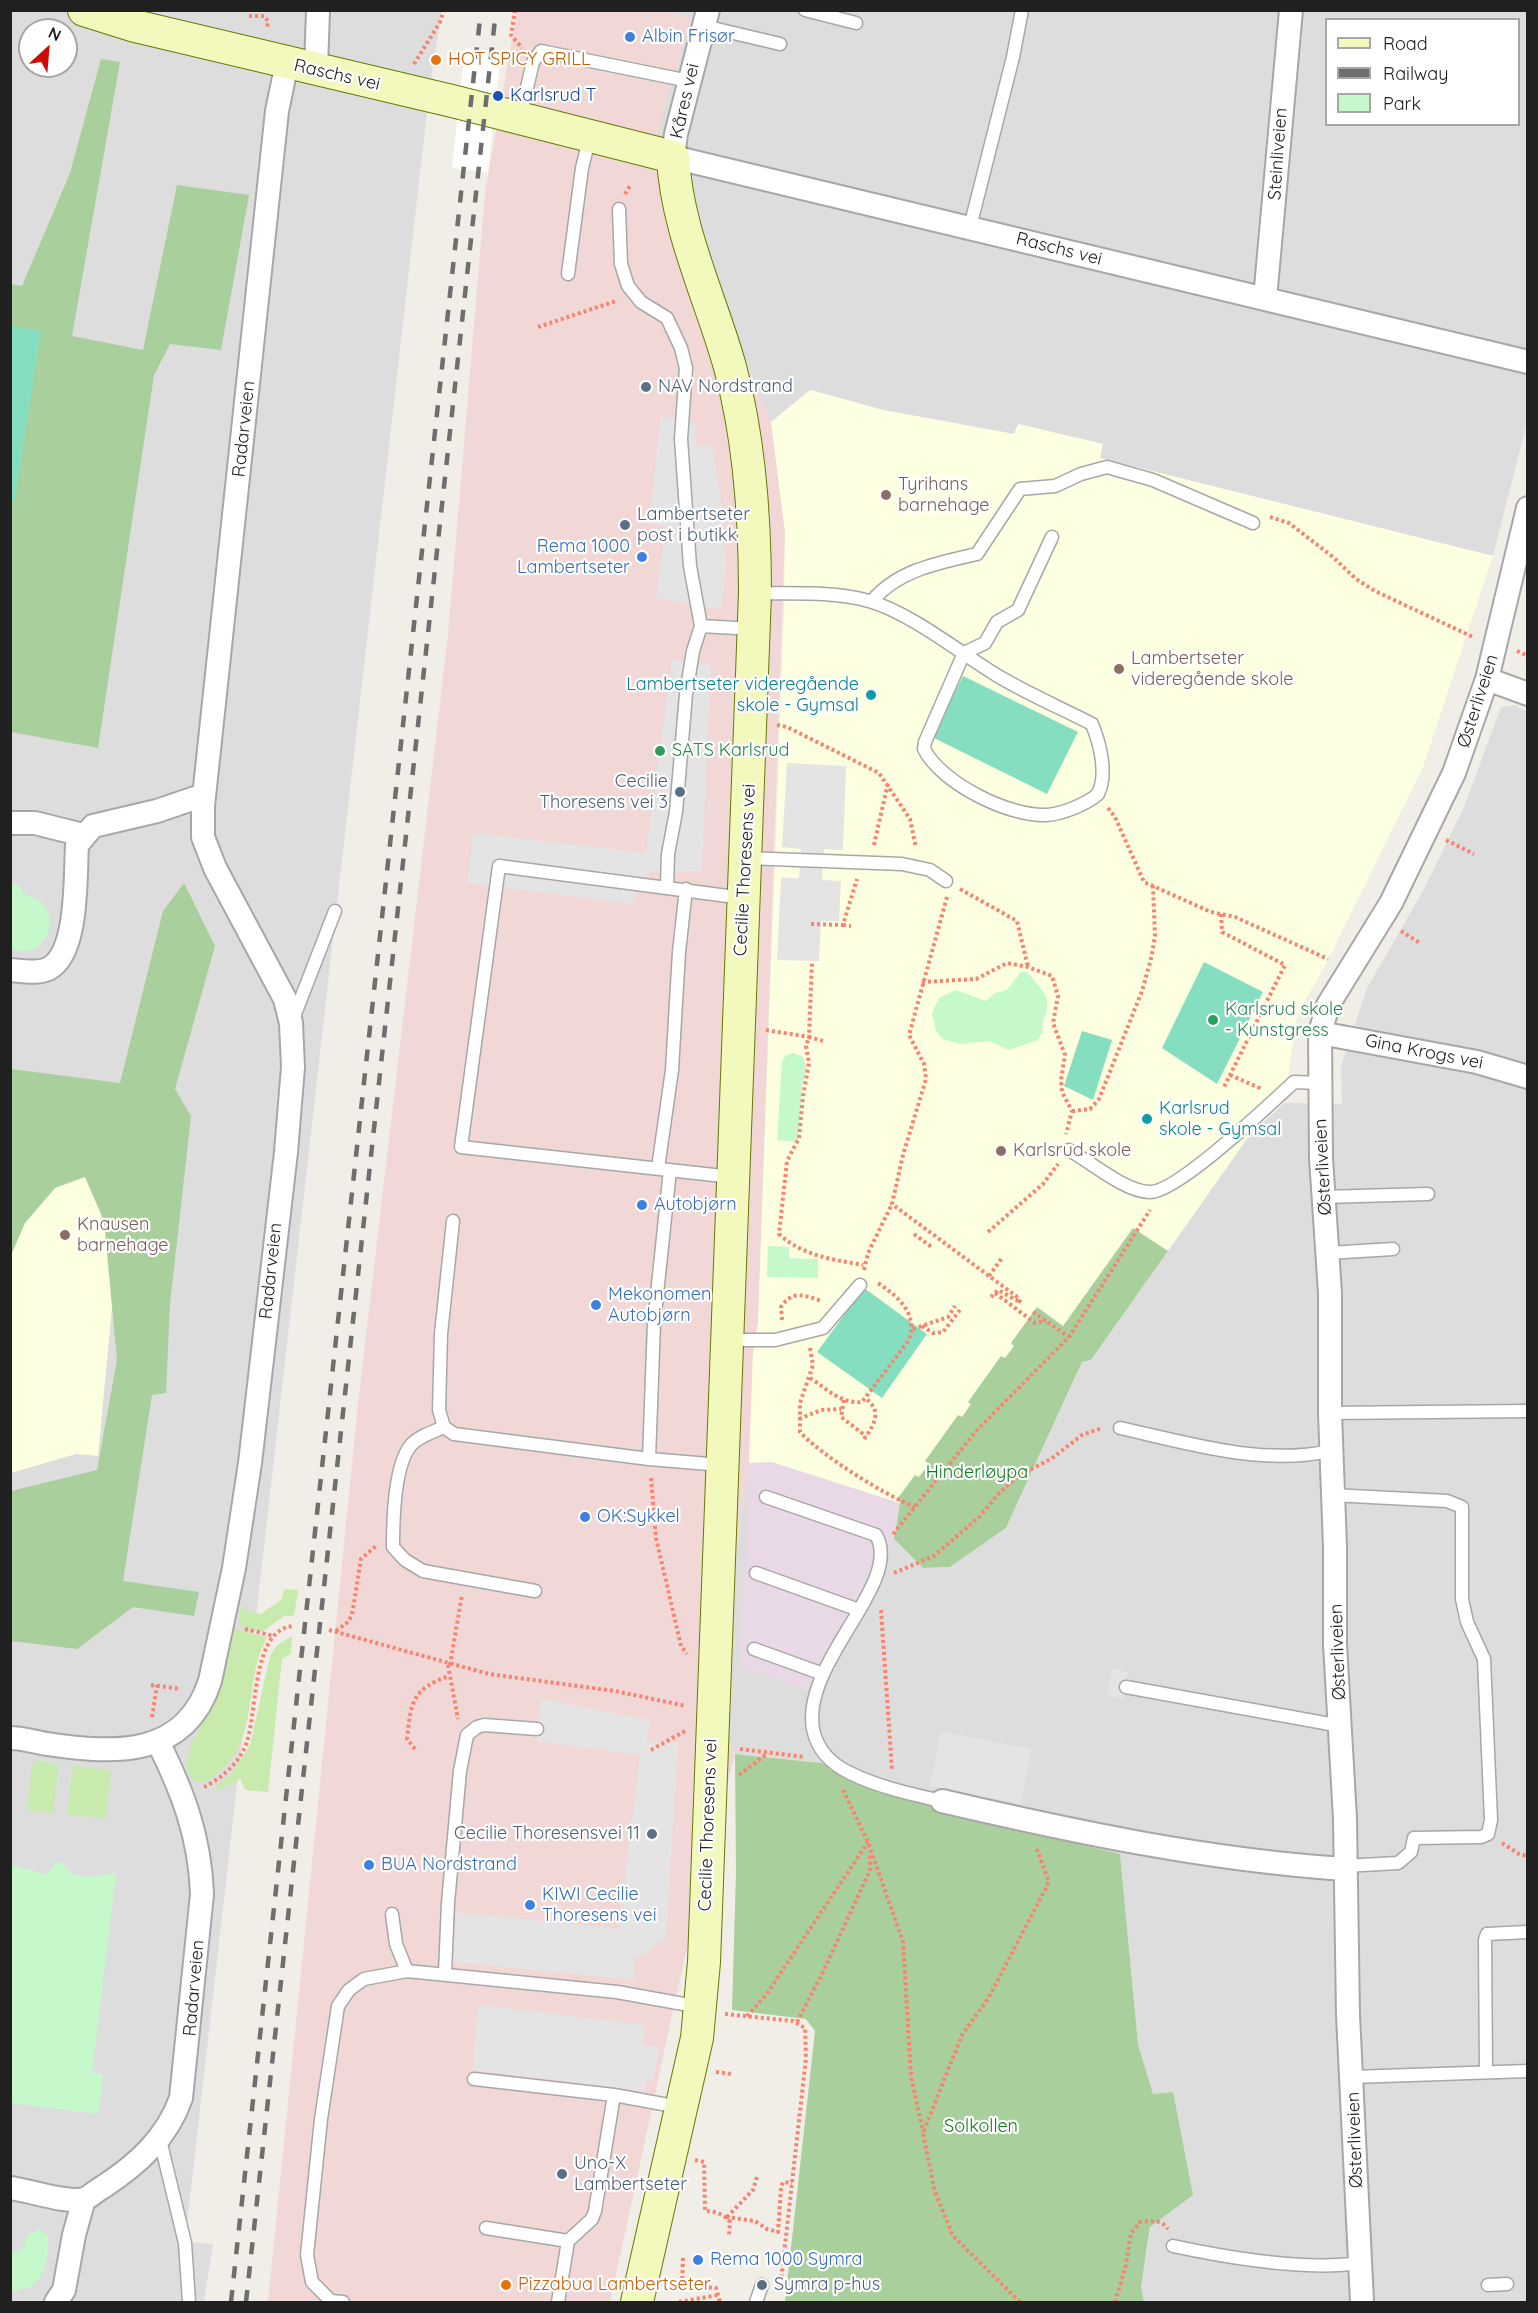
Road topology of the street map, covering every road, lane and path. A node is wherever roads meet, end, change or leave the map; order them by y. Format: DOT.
graph roads {
  1 [pos="84,10"];
  2 [pos="318,10"];
  3 [pos="444,10"];
  4 [pos="515,10"];
  5 [pos="805,10"];
  6 [pos="1022,10"];
  7 [pos="1292,10"];
  8 [pos="249,16"];
  9 [pos="706,18"];
  10 [pos="856,23"];
  11 [pos="264,38"];
  12 [pos="780,44"];
  13 [pos="533,62"];
  14 [pos="301,66"];
  15 [pos="409,72"];
  16 [pos="688,81"];
  17 [pos="520,119"];
  18 [pos="591,135"];
  19 [pos="673,157"];
  20 [pos="619,209"];
  21 [pos="970,227"];
  22 [pos="568,274"];
  23 [pos="628,286"];
  24 [pos="1265,298"];
  25 [pos="538,327"];
  26 [pos="1527,362"];
  27 [pos="1527,508"];
  28 [pos="1253,523"];
  29 [pos="1052,537"];
  30 [pos="755,593"];
  31 [pos="872,602"];
  32 [pos="701,626"];
  33 [pos="754,629"];
  34 [pos="1480,640"];
  35 [pos="964,653"];
  36 [pos="1487,679"];
  37 [pos="1527,694"];
  38 [pos="773,724"];
  39 [pos="1098,794"];
  40 [pos="204,795"];
  41 [pos="10,824"];
  42 [pos="83,835"];
  43 [pos="1443,838"];
  44 [pos="1474,854"];
  45 [pos="745,858"];
  46 [pos="918,866"];
  47 [pos="946,881"];
  48 [pos="667,886"];
  49 [pos="1153,886"];
  50 [pos="687,889"];
  51 [pos="743,898"];
  52 [pos="335,911"];
  53 [pos="1221,914"];
  54 [pos="843,925"];
  55 [pos="851,926"];
  56 [pos="1395,927"];
  57 [pos="1420,943"];
  58 [pos="812,961"];
  59 [pos="1334,963"];
  60 [pos="1028,967"];
  61 [pos="10,970"];
  62 [pos="922,982"];
  63 [pos="291,1023"];
  64 [pos="738,1027"];
  65 [pos="1320,1033"];
  66 [pos="809,1037"];
  67 [pos="823,1041"];
  68 [pos="1230,1074"];
  69 [pos="1527,1077"];
  70 [pos="1319,1083"];
  71 [pos="1224,1087"];
  72 [pos="1278,1097"];
  73 [pos="1072,1111"];
  74 [pos="1069,1150"];
  75 [pos="664,1169"];
  76 [pos="733,1178"];
  77 [pos="1428,1194"];
  78 [pos="1324,1197"];
  79 [pos="892,1204"];
  80 [pos="453,1221"];
  81 [pos="1138,1231"];
  82 [pos="988,1232"];
  83 [pos="914,1234"];
  84 [pos="933,1248"];
  85 [pos="1393,1249"];
  86 [pos="868,1253"];
  87 [pos="1328,1253"];
  88 [pos="1002,1258"];
  89 [pos="865,1266"];
  90 [pos="989,1276"];
  91 [pos="860,1285"];
  92 [pos="829,1302"];
  93 [pos="1033,1311"];
  94 [pos="1046,1321"];
  95 [pos="783,1324"];
  96 [pos="922,1326"];
  97 [pos="913,1329"];
  98 [pos="803,1333"];
  99 [pos="1070,1336"];
  100 [pos="726,1341"];
  101 [pos="810,1378"];
  102 [pos="865,1398"];
  103 [pos="843,1400"];
  104 [pos="841,1409"];
  105 [pos="1527,1411"];
  106 [pos="1329,1413"];
  107 [pos="799,1419"];
  108 [pos="444,1427"];
  109 [pos="1120,1428"];
  110 [pos="1330,1451"];
  111 [pos="649,1459"];
  112 [pos="722,1465"];
  113 [pos="1332,1495"];
  114 [pos="766,1497"];
  115 [pos="915,1507"];
  116 [pos="393,1532"];
  117 [pos="881,1544"];
  118 [pos="756,1573"];
  119 [pos="876,1577"];
  120 [pos="465,1578"];
  121 [pos="535,1591"];
  122 [pos="859,1610"];
  123 [pos="293,1626"];
  124 [pos="238,1628"];
  125 [pos="329,1630"];
  126 [pos="335,1631"];
  127 [pos="274,1636"];
  128 [pos="754,1649"];
  129 [pos="692,1659"];
  130 [pos="449,1665"];
  131 [pos="823,1674"];
  132 [pos="449,1676"];
  133 [pos="152,1684"];
  134 [pos="157,1685"];
  135 [pos="1126,1687"];
  136 [pos="182,1689"];
  137 [pos="690,1707"];
  138 [pos="150,1719"];
  139 [pos="1341,1726"];
  140 [pos="537,1729"];
  141 [pos="689,1730"];
  142 [pos="467,1735"];
  143 [pos="10,1738"];
  144 [pos="158,1742"];
  145 [pos="733,1748"];
  146 [pos="415,1749"];
  147 [pos="651,1750"];
  148 [pos="822,1752"];
  149 [pos="768,1753"];
  150 [pos="843,1769"];
  151 [pos="894,1776"];
  152 [pos="732,1782"];
  153 [pos="184,1797"];
  154 [pos="942,1801"];
  155 [pos="1026,1821"];
  156 [pos="1488,1834"];
  157 [pos="868,1842"];
  158 [pos="870,1852"];
  159 [pos="1527,1856"];
  160 [pos="1344,1868"];
  161 [pos="392,1914"];
  162 [pos="1527,1932"];
  163 [pos="407,1971"];
  164 [pos="445,1973"];
  165 [pos="713,2010"];
  166 [pos="747,2016"];
  167 [pos="796,2022"];
  168 [pos="1527,2071"];
  169 [pos="712,2072"];
  170 [pos="1485,2072"];
  171 [pos="732,2074"];
  172 [pos="1352,2077"];
  173 [pos="474,2079"];
  174 [pos="614,2095"];
  175 [pos="681,2107"];
  176 [pos="923,2133"];
  177 [pos="160,2140"];
  178 [pos="692,2160"];
  179 [pos="757,2177"];
  180 [pos="792,2183"];
  181 [pos="10,2188"];
  182 [pos="84,2199"];
  183 [pos="726,2217"];
  184 [pos="486,2228"];
  185 [pos="729,2236"];
  186 [pos="568,2241"];
  187 [pos="1173,2246"];
  188 [pos="684,2258"];
  189 [pos="1360,2263"];
  190 [pos="762,2284"];
  191 [pos="1507,2284"];
  192 [pos="1488,2285"];
  193 [pos="780,2290"];
  194 [pos="718,2295"];
  195 [pos="56,2302"];
  196 [pos="189,2302"];
  197 [pos="343,2302"];
  198 [pos="558,2302"];
  199 [pos="637,2302"];
  200 [pos="679,2302"];
  201 [pos="720,2302"];
  202 [pos="756,2302"];
  203 [pos="1020,2302"];
  204 [pos="1115,2302"];
  205 [pos="1362,2302"];
  1 -- 14 [label="street, Raschs vei"];
  2 -- 14 [label="street, Radarveien"];
  3 -- 15 [label="path"];
  4 -- 13 [label="path"];
  5 -- 10 [label="lane"];
  6 -- 21 [label="lane"];
  7 -- 24 [label="street, Steinliveien"];
  8 -- 11 [label="path"];
  9 -- 12 [label="lane"];
  9 -- 16 [label="street, Kåres vei"];
  13 -- 16 [label="lane"];
  13 -- 17 [label="lane"];
  14 -- 17 [label="street, Raschs vei"];
  14 -- 40 [label="street, Radarveien"];
  16 -- 19 [label="street, Kåres vei"];
  17 -- 18 [label="street, Raschs vei"];
  18 -- 19 [label="street, Raschs vei"];
  18 -- 22 [label="lane"];
  19 -- 21 [label="street, Raschs vei"];
  19 -- 30 [label="street, Cecilie Thoresens vei"];
  20 -- 23 [label="lane"];
  21 -- 24 [label="street, Raschs vei"];
  23 -- 25 [label="path"];
  23 -- 32 [label="lane"];
  24 -- 26 [label="street, Raschs vei"];
  27 -- 36 [label="street, Østerliveien"];
  28 -- 31 [label="lane"];
  28 -- 34 [label="path"];
  29 -- 35 [label="lane"];
  30 -- 31 [label="lane"];
  30 -- 33 [label="street, Cecilie Thoresens vei"];
  31 -- 35 [label="lane"];
  32 -- 33 [label="lane"];
  32 -- 48 [label="lane"];
  33 -- 45 [label="street, Cecilie Thoresens vei"];
  35 -- 39 [label="lane"];
  35 -- 39 [label="lane"];
  36 -- 37 [label="street"];
  36 -- 65 [label="street, Østerliveien"];
  38 -- 46 [label="path"];
  39 -- 49 [label="path"];
  40 -- 42 [label="street"];
  40 -- 63 [label="street, Radarveien"];
  41 -- 42 [label="street"];
  42 -- 61 [label="street"];
  43 -- 44 [label="path"];
  45 -- 46 [label="lane"];
  45 -- 51 [label="street, Cecilie Thoresens vei"];
  46 -- 47 [label="lane"];
  47 -- 60 [label="path"];
  47 -- 62 [label="path"];
  48 -- 50 [label="lane"];
  48 -- 75 [label="lane"];
  49 -- 53 [label="path"];
  49 -- 73 [label="path"];
  50 -- 51 [label="lane"];
  50 -- 75 [label="lane"];
  51 -- 64 [label="street, Cecilie Thoresens vei"];
  52 -- 63 [label="lane"];
  53 -- 59 [label="path"];
  53 -- 68 [label="path"];
  54 -- 55 [label="path"];
  56 -- 57 [label="path"];
  58 -- 66 [label="path"];
  60 -- 62 [label="path"];
  60 -- 73 [label="path"];
  62 -- 79 [label="path"];
  63 -- 144 [label="street, Radarveien"];
  64 -- 66 [label="path"];
  64 -- 76 [label="street, Cecilie Thoresens vei"];
  65 -- 69 [label="street, Gina Krogs vei"];
  65 -- 70 [label="street, Østerliveien"];
  66 -- 67 [label="path"];
  66 -- 89 [label="path"];
  68 -- 71 [label="path"];
  68 -- 72 [label="path"];
  70 -- 72 [label="lane"];
  70 -- 78 [label="street, Østerliveien"];
  72 -- 74 [label="lane"];
  73 -- 74 [label="path"];
  74 -- 82 [label="path"];
  75 -- 76 [label="lane"];
  75 -- 111 [label="lane"];
  76 -- 100 [label="street, Cecilie Thoresens vei"];
  77 -- 78 [label="lane"];
  78 -- 87 [label="street, Østerliveien"];
  79 -- 86 [label="path"];
  79 -- 90 [label="path"];
  80 -- 108 [label="lane"];
  81 -- 99 [label="path"];
  83 -- 84 [label="path"];
  85 -- 87 [label="lane"];
  87 -- 106 [label="street, Østerliveien"];
  88 -- 90 [label="path"];
  90 -- 94 [label="path"];
  91 -- 97 [label="path"];
  91 -- 98 [label="lane"];
  92 -- 95 [label="path"];
  93 -- 94 [label="path"];
  94 -- 99 [label="path"];
  96 -- 96 [label="path"];
  96 -- 97 [label="path"];
  97 -- 102 [label="path"];
  98 -- 100 [label="lane"];
  98 -- 101 [label="path"];
  99 -- 115 [label="path"];
  100 -- 112 [label="street, Cecilie Thoresens vei"];
  101 -- 103 [label="path"];
  101 -- 107 [label="path"];
  102 -- 103 [label="path"];
  102 -- 104 [label="path"];
  103 -- 104 [label="path"];
  104 -- 107 [label="path"];
  105 -- 106 [label="lane"];
  106 -- 110 [label="street, Østerliveien"];
  107 -- 115 [label="path"];
  108 -- 111 [label="lane"];
  108 -- 116 [label="lane"];
  109 -- 110 [label="lane"];
  109 -- 119 [label="path"];
  110 -- 113 [label="street, Østerliveien"];
  111 -- 112 [label="lane"];
  111 -- 129 [label="path"];
  112 -- 165 [label="street, Cecilie Thoresens vei"];
  113 -- 139 [label="street, Østerliveien"];
  113 -- 156 [label="lane"];
  114 -- 117 [label="lane"];
  115 -- 117 [label="path"];
  116 -- 120 [label="lane"];
  116 -- 126 [label="path"];
  117 -- 119 [label="lane"];
  118 -- 122 [label="lane"];
  119 -- 122 [label="lane"];
  119 -- 151 [label="path"];
  120 -- 121 [label="lane"];
  120 -- 130 [label="path"];
  122 -- 131 [label="lane"];
  123 -- 127 [label="path"];
  124 -- 127 [label="path"];
  125 -- 126 [label="path"];
  126 -- 130 [label="path"];
  127 -- 153 [label="path"];
  128 -- 131 [label="lane"];
  130 -- 132 [label="path"];
  130 -- 137 [label="path"];
  131 -- 148 [label="lane"];
  132 -- 142 [label="path"];
  132 -- 146 [label="path"];
  133 -- 134 [label="path"];
  134 -- 136 [label="path"];
  134 -- 138 [label="path"];
  135 -- 139 [label="lane"];
  139 -- 160 [label="street, Østerliveien"];
  140 -- 142 [label="lane"];
  141 -- 147 [label="path"];
  142 -- 164 [label="lane"];
  143 -- 144 [label="street, Radarveien"];
  144 -- 153 [label="street, Radarveien"];
  145 -- 149 [label="path"];
  148 -- 149 [label="path"];
  148 -- 150 [label="lane"];
  149 -- 152 [label="path"];
  150 -- 154 [label="lane"];
  150 -- 157 [label="path"];
  153 -- 177 [label="street, Radarveien"];
  154 -- 155 [label="street"];
  155 -- 160 [label="street"];
  155 -- 176 [label="path"];
  156 -- 159 [label="path"];
  156 -- 160 [label="lane"];
  157 -- 158 [label="path"];
  157 -- 166 [label="path"];
  158 -- 167 [label="path"];
  158 -- 176 [label="path"];
  160 -- 172 [label="street, Østerliveien"];
  161 -- 163 [label="lane"];
  162 -- 170 [label="lane"];
  163 -- 164 [label="lane"];
  163 -- 197 [label="lane"];
  164 -- 165 [label="lane"];
  165 -- 166 [label="path"];
  165 -- 175 [label="street, Cecilie Thoresens vei"];
  166 -- 167 [label="path"];
  167 -- 180 [label="path"];
  168 -- 170 [label="lane"];
  169 -- 171 [label="path"];
  170 -- 172 [label="lane"];
  172 -- 189 [label="street, Østerliveien"];
  173 -- 174 [label="lane"];
  174 -- 175 [label="lane"];
  174 -- 186 [label="lane"];
  175 -- 199 [label="street, Cecilie Thoresens vei"];
  176 -- 203 [label="path"];
  177 -- 182 [label="street, Radarveien"];
  177 -- 196 [label="lane"];
  178 -- 183 [label="path"];
  179 -- 183 [label="path"];
  180 -- 183 [label="path"];
  180 -- 193 [label="path"];
  181 -- 182 [label="street"];
  182 -- 195 [label="street"];
  183 -- 185 [label="path"];
  184 -- 186 [label="lane"];
  186 -- 198 [label="lane"];
  187 -- 189 [label="lane"];
  187 -- 204 [label="path"];
  188 -- 194 [label="path"];
  189 -- 205 [label="street, Østerliveien"];
  190 -- 202 [label="lane"];
  191 -- 192 [label="lane"];
  194 -- 200 [label="path"];
  194 -- 201 [label="path"];
}
